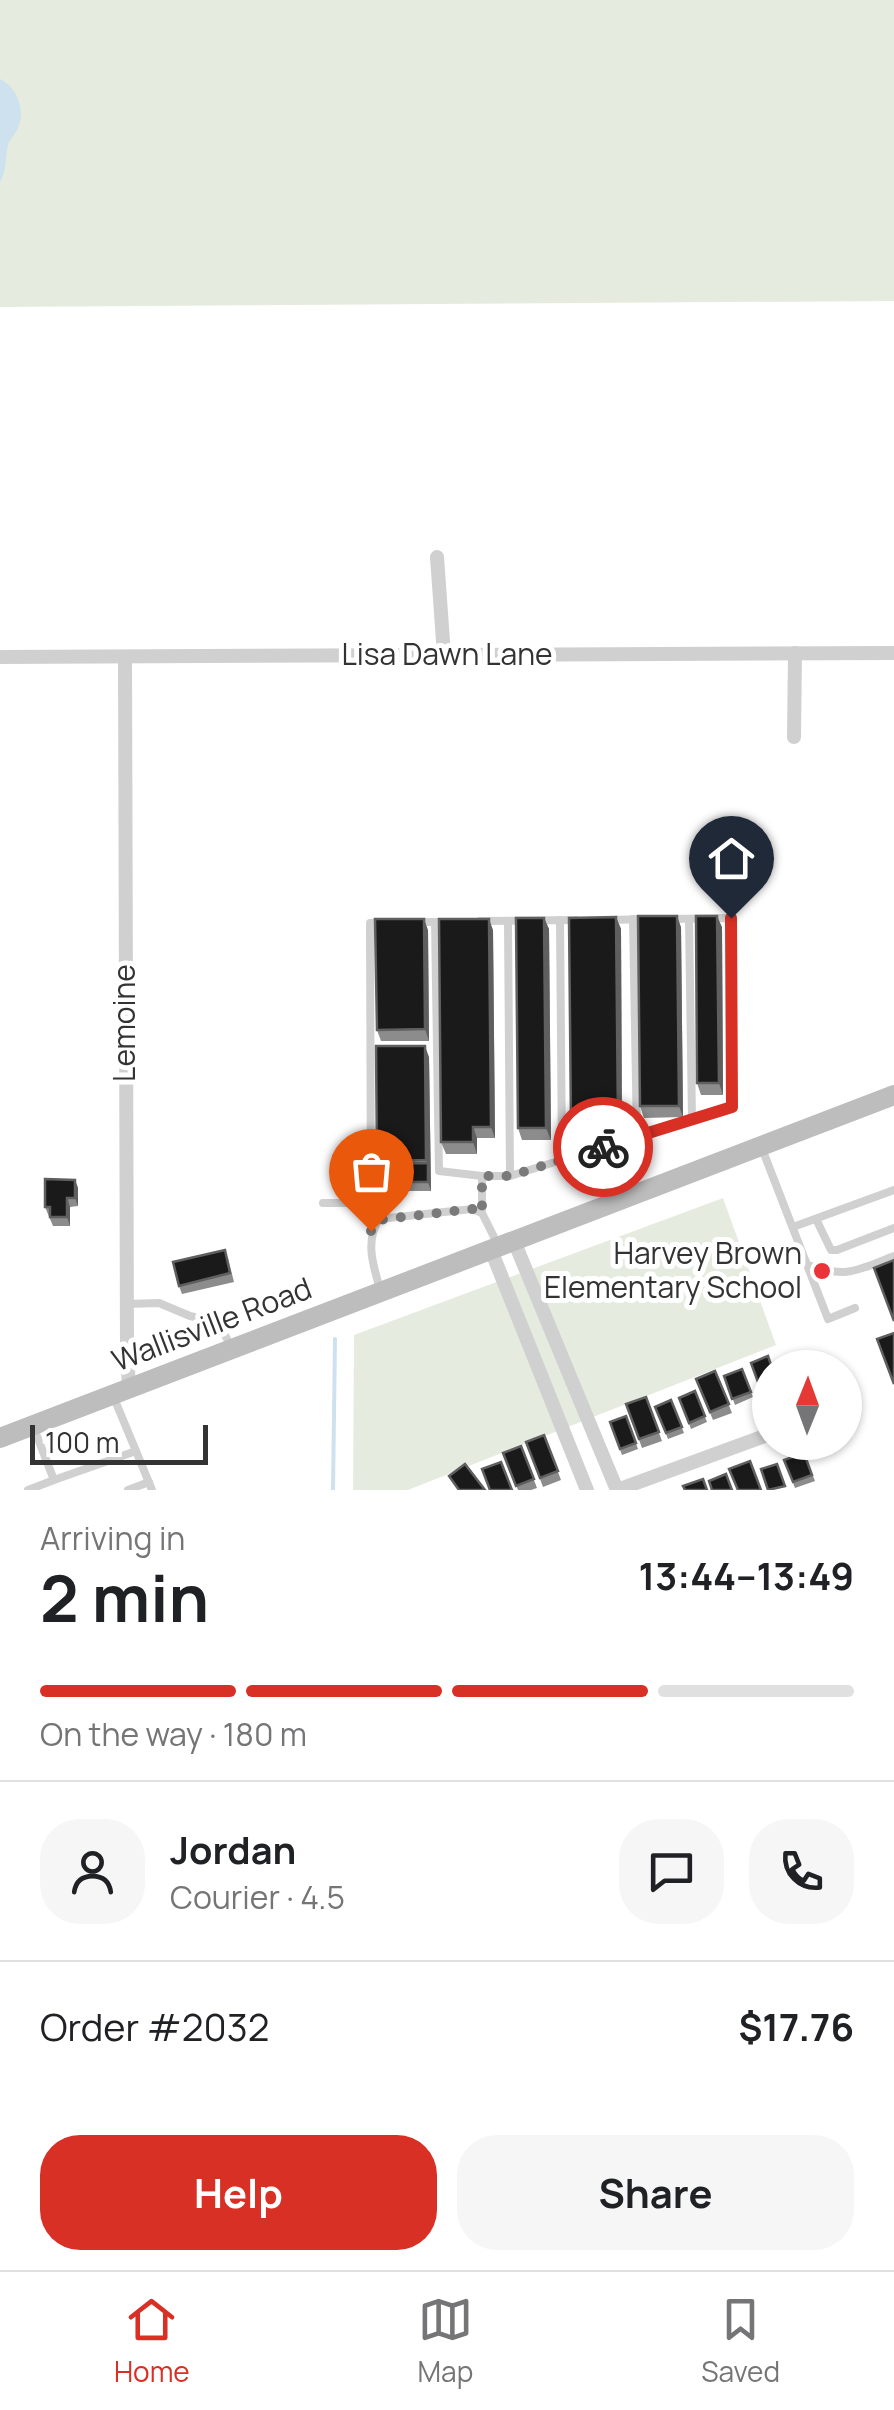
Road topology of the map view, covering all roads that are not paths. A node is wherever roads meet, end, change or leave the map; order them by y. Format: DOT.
graph roads {
  1 [pos="437,557"];
  2 [pos="795,653"];
  3 [pos="894,653"];
  4 [pos="444,655"];
  5 [pos="0,657"];
  6 [pos="125,657"];
  7 [pos="794,737"];
  8 [pos="690,918"];
  9 [pos="632,919"];
  10 [pos="560,920"];
  11 [pos="578,920"];
  12 [pos="596,920"];
  13 [pos="472,921"];
  14 [pos="508,921"];
  15 [pos="386,922"];
  16 [pos="403,922"];
  17 [pos="435,922"];
  18 [pos="454,922"];
  19 [pos="421,1049"];
  20 [pos="438,1049"];
  21 [pos="371,1050"];
  22 [pos="388,1050"];
  23 [pos="894,1095"];
  24 [pos="692,1119"];
  25 [pos="636,1136"];
  26 [pos="761,1146"];
  27 [pos="562,1160"];
  28 [pos="482,1176"];
  29 [pos="510,1176"];
  30 [pos="894,1190"];
  31 [pos="371,1202"];
  32 [pos="323,1203"];
  33 [pos="482,1213"];
  34 [pos="816,1219"];
  35 [pos="378,1220"];
  36 [pos="793,1228"];
  37 [pos="894,1228"];
  38 [pos="502,1246"];
  39 [pos="894,1256"];
  40 [pos="807,1265"];
  41 [pos="381,1292"];
  42 [pos="126,1304"];
  43 [pos="856,1308"];
  44 [pos="232,1349"];
  45 [pos="121,1392"];
  46 [pos="33,1426"];
  47 [pos="0,1438"];
  48 [pos="752,1441"];
  49 [pos="136,1451"];
  50 [pos="54,1480"];
  51 [pos="150,1486"];
  52 [pos="28,1490"];
  53 [pos="128,1490"];
  54 [pos="588,1490"];
  55 [pos="617,1490"];
  1 -- 4 [label="street"];
  2 -- 3 [label="street, Lisa Dawn Lane"];
  2 -- 4 [label="street, Lisa Dawn Lane"];
  2 -- 7 [label="street"];
  4 -- 6 [label="street, Lisa Dawn Lane"];
  5 -- 6 [label="street, Lisa Dawn Lane"];
  6 -- 42 [label="street, Lemoine"];
  8 -- 9 [label="lane"];
  8 -- 24 [label="lane"];
  8 -- 24 [label="lane"];
  9 -- 12 [label="lane"];
  9 -- 25 [label="lane"];
  10 -- 11 [label="lane"];
  10 -- 14 [label="lane"];
  10 -- 27 [label="lane"];
  13 -- 14 [label="lane"];
  14 -- 29 [label="lane"];
  15 -- 21 [label="lane"];
  16 -- 17 [label="lane"];
  17 -- 18 [label="lane"];
  17 -- 20 [label="lane"];
  19 -- 20 [label="lane"];
  20 -- 28 [label="lane"];
  21 -- 22 [label="lane"];
  21 -- 31 [label="lane"];
  23 -- 26 [label="main road, Wallisville Road"];
  24 -- 25 [label="lane"];
  25 -- 27 [label="lane"];
  26 -- 36 [label="lane"];
  26 -- 38 [label="main road, Wallisville Road"];
  27 -- 29 [label="lane"];
  28 -- 29 [label="lane"];
  28 -- 33 [label="lane"];
  30 -- 34 [label="lane"];
  31 -- 32 [label="lane"];
  31 -- 35 [label="lane"];
  33 -- 35 [label="lane"];
  33 -- 38 [label="lane"];
  34 -- 36 [label="lane"];
  34 -- 37 [label="lane"];
  35 -- 41 [label="lane"];
  36 -- 40 [label="lane"];
  38 -- 41 [label="main road, Wallisville Road"];
  38 -- 54 [label="street"];
  38 -- 55 [label="street"];
  39 -- 40 [label="lane"];
  40 -- 43 [label="lane"];
  41 -- 44 [label="main road, Wallisville Road"];
  42 -- 44 [label="lane"];
  42 -- 45 [label="street, Lemoine"];
  44 -- 45 [label="main road, Wallisville Road"];
  45 -- 46 [label="main road, Wallisville Road"];
  45 -- 49 [label="lane"];
  46 -- 47 [label="main road, Wallisville Road"];
  46 -- 50 [label="lane"];
  48 -- 55 [label="street"];
  49 -- 50 [label="lane"];
  49 -- 51 [label="lane"];
  50 -- 52 [label="lane"];
  51 -- 53 [label="lane"];
}
